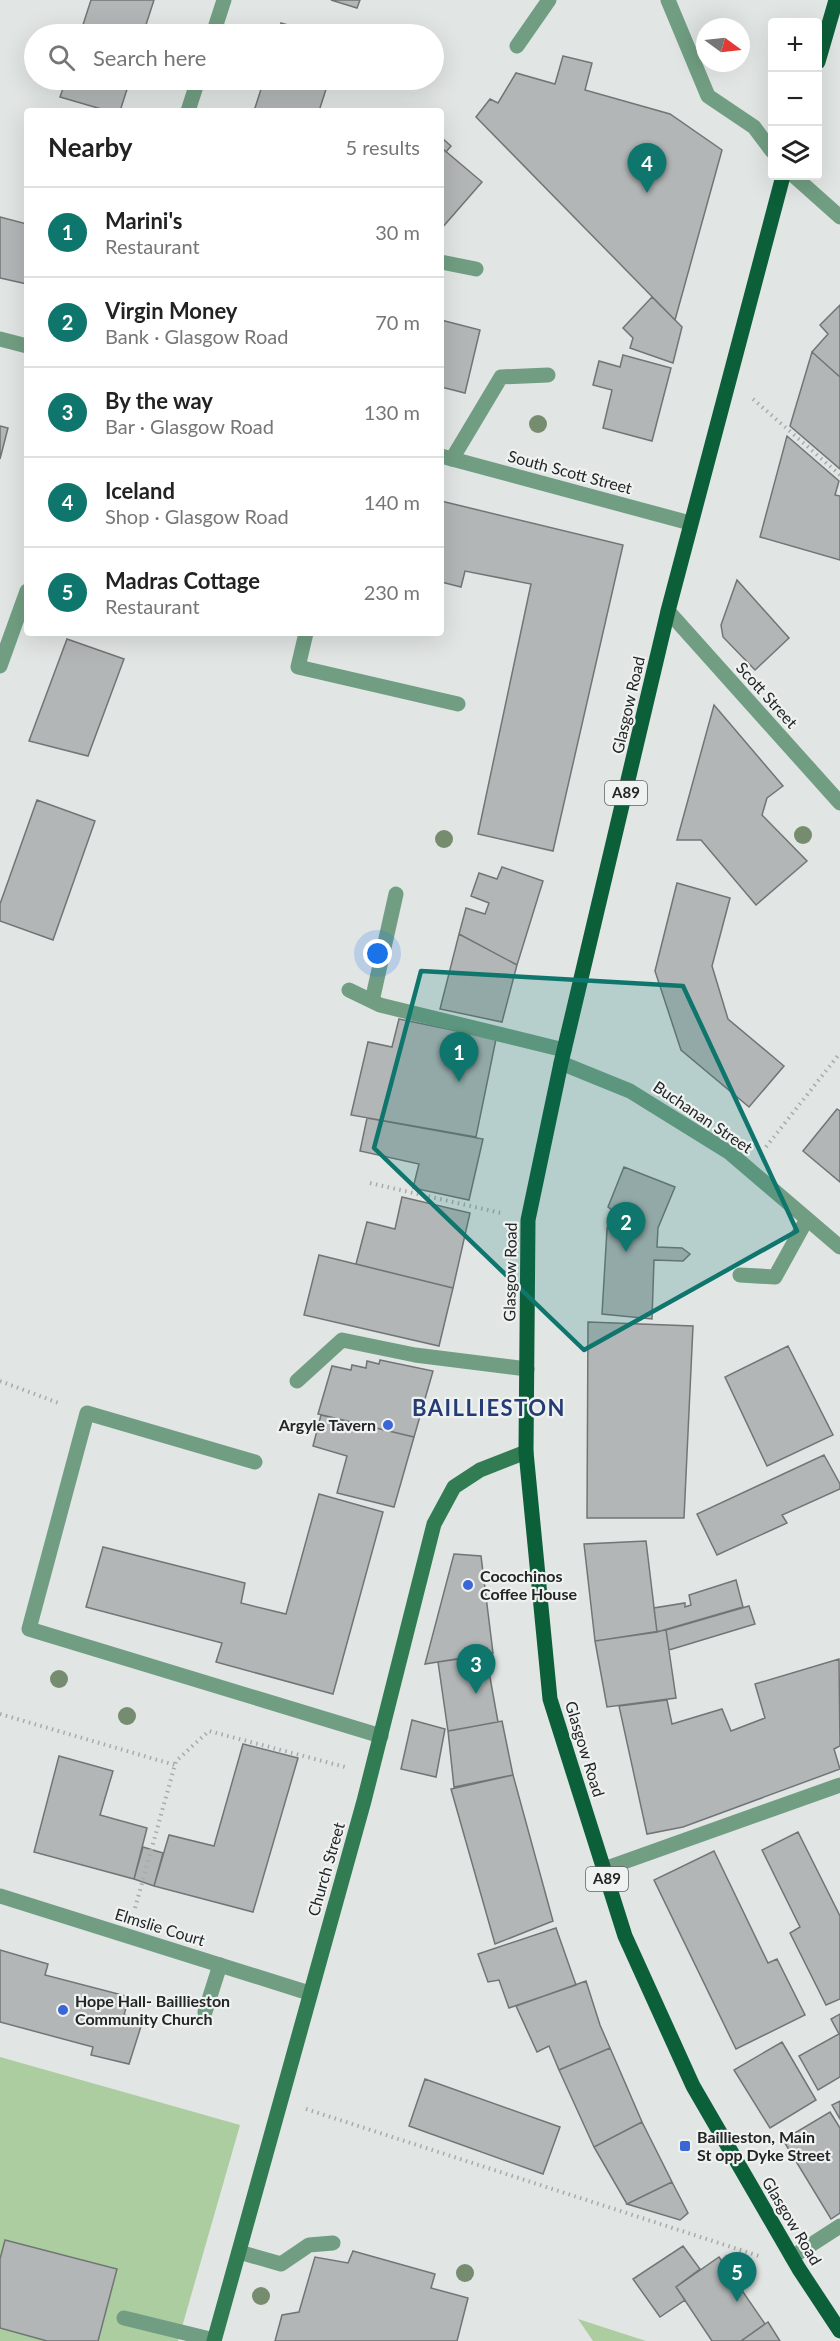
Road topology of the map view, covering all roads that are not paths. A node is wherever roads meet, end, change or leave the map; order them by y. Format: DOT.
graph roads {
  1 [pos="224,0"];
  2 [pos="549,0"];
  3 [pos="668,0"];
  4 [pos="836,11"];
  5 [pos="216,24"];
  6 [pos="517,46"];
  7 [pos="822,51"];
  8 [pos="195,90"];
  9 [pos="189,108"];
  10 [pos="768,146"];
  11 [pos="782,180"];
  12 [pos="798,180"];
  13 [pos="840,217"];
  14 [pos="444,263"];
  15 [pos="476,269"];
  16 [pos="0,339"];
  17 [pos="24,345"];
  18 [pos="548,375"];
  19 [pos="447,457"];
  20 [pos="690,523"];
  21 [pos="24,599"];
  22 [pos="668,611"];
  23 [pos="305,636"];
  24 [pos="0,666"];
  25 [pos="458,704"];
  26 [pos="840,803"];
  27 [pos="396,894"];
  28 [pos="349,990"];
  29 [pos="372,1001"];
  30 [pos="562,1056"];
  31 [pos="807,1219"];
  32 [pos="840,1247"];
  33 [pos="740,1275"];
  34 [pos="527,1369"];
  35 [pos="297,1381"];
  36 [pos="526,1452"];
  37 [pos="255,1462"];
  38 [pos="381,1736"];
  39 [pos="840,1785"];
  40 [pos="604,1869"];
  41 [pos="0,1896"];
  42 [pos="220,1965"];
  43 [pos="309,1993"];
  44 [pos="205,2012"];
  45 [pos="840,2226"];
  46 [pos="333,2242"];
  47 [pos="239,2252"];
  48 [pos="795,2263"];
  49 [pos="124,2318"];
  50 [pos="840,2331"];
  51 [pos="214,2341"];
  1 -- 5 [label="street"];
  2 -- 6 [label="street"];
  3 -- 10 [label="street"];
  4 -- 7 [label="main road"];
  8 -- 9 [label="street"];
  11 -- 20 [label="main road, Glasgow Road / A89"];
  12 -- 13 [label="street"];
  14 -- 15 [label="street"];
  16 -- 17 [label="street"];
  18 -- 19 [label="street"];
  19 -- 20 [label="street, South Scott Street"];
  20 -- 22 [label="main road, Glasgow Road / A89"];
  21 -- 24 [label="street"];
  22 -- 26 [label="street, Scott Street"];
  22 -- 30 [label="main road, Glasgow Road / A89"];
  23 -- 25 [label="street"];
  27 -- 29 [label="street"];
  28 -- 29 [label="street, Buchanan Street"];
  29 -- 30 [label="street, Buchanan Street"];
  30 -- 31 [label="street, Buchanan Street"];
  30 -- 34 [label="main road, Glasgow Road / A89"];
  31 -- 32 [label="street, Buchanan Street"];
  31 -- 33 [label="street"];
  34 -- 35 [label="street"];
  34 -- 36 [label="main road, Glasgow Road / A89"];
  36 -- 38 [label="street, Church Street"];
  36 -- 40 [label="main road, Glasgow Road / A89"];
  37 -- 38 [label="street"];
  38 -- 43 [label="street, Church Street"];
  39 -- 40 [label="street"];
  40 -- 48 [label="main road, Glasgow Road / A89"];
  41 -- 42 [label="street, Elmslie Court"];
  42 -- 43 [label="street, Elmslie Court"];
  42 -- 44 [label="street"];
  43 -- 47 [label="street, Church Street"];
  45 -- 48 [label="street"];
  46 -- 47 [label="street"];
  47 -- 51 [label="street, Church Street"];
  48 -- 50 [label="main road, Glasgow Road / A89"];
  49 -- 51 [label="street"];
}
